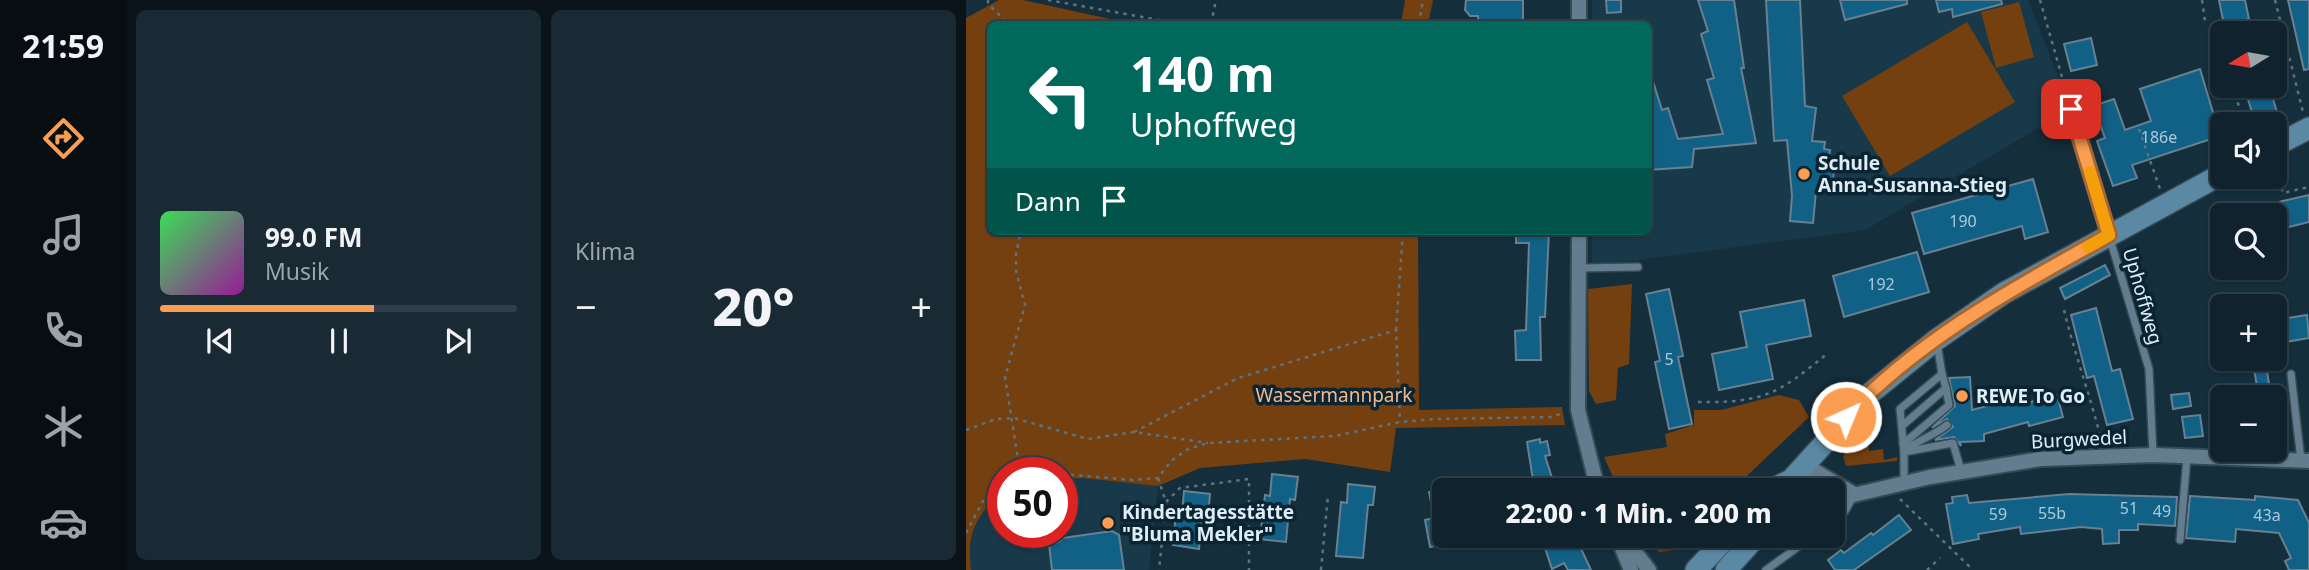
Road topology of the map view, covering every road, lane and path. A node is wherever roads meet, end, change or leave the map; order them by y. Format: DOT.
graph roads {
  1 [pos="988,0"];
  2 [pos="1048,0"];
  3 [pos="1216,0"];
  4 [pos="1423,0"];
  5 [pos="1579,0"];
  6 [pos="2040,0"];
  7 [pos="2202,0"];
  8 [pos="2275,0"];
  9 [pos="1006,21"];
  10 [pos="1164,21"];
  11 [pos="1212,21"];
  12 [pos="1420,21"];
  13 [pos="1579,21"];
  14 [pos="2205,21"];
  15 [pos="2071,109"];
  16 [pos="2308,128"];
  17 [pos="2139,130"];
  18 [pos="2287,139"];
  19 [pos="2210,181"];
  20 [pos="2309,187"];
  21 [pos="2282,189"];
  22 [pos="2166,205"];
  23 [pos="1020,235"];
  24 [pos="1403,235"];
  25 [pos="1579,235"];
  26 [pos="2109,235"];
  27 [pos="1638,267"];
  28 [pos="1578,268"];
  29 [pos="2064,310"];
  30 [pos="1396,330"];
  31 [pos="1936,340"];
  32 [pos="1828,353"];
  33 [pos="1942,374"];
  34 [pos="2291,374"];
  35 [pos="1946,388"];
  36 [pos="1698,402"];
  37 [pos="1578,410"];
  38 [pos="1014,418"];
  39 [pos="1400,422"];
  40 [pos="1903,425"];
  41 [pos="1947,425"];
  42 [pos="1924,426"];
  43 [pos="966,430"];
  44 [pos="1134,432"];
  45 [pos="1934,435"];
  46 [pos="1208,443"];
  47 [pos="1945,444"];
  48 [pos="1904,448"];
  49 [pos="2154,455"];
  50 [pos="2106,456"];
  51 [pos="1018,457"];
  52 [pos="2187,457"];
  53 [pos="2305,461"];
  54 [pos="1961,471"];
  55 [pos="1078,475"];
  56 [pos="1158,478"];
  57 [pos="1595,478"];
  58 [pos="1799,478"];
  59 [pos="1901,484"];
  60 [pos="1845,492"];
  61 [pos="1854,494"];
  62 [pos="1328,495"];
  63 [pos="1845,496"];
  64 [pos="987,498"];
  65 [pos="1166,502"];
  66 [pos="1845,511"];
  67 [pos="966,533"];
  68 [pos="2180,540"];
  69 [pos="1622,548"];
  70 [pos="1632,548"];
  71 [pos="1717,548"];
  72 [pos="1746,548"];
  73 [pos="1796,548"];
  74 [pos="1940,558"];
  75 [pos="1159,570"];
  76 [pos="1249,570"];
  77 [pos="1321,570"];
  78 [pos="1631,570"];
  79 [pos="1649,570"];
  80 [pos="1696,570"];
  81 [pos="1727,570"];
  82 [pos="1766,570"];
  83 [pos="1927,570"];
  84 [pos="1973,570"];
  1 -- 9 [label="path"];
  2 -- 10 [label="path"];
  3 -- 11 [label="path"];
  4 -- 12 [label="path"];
  5 -- 13 [label="street"];
  6 -- 15 [label="path"];
  7 -- 14 [label="path"];
  8 -- 16 [label="path"];
  15 -- 26 [label="lane, Uphoffweg"];
  16 -- 18 [label="main road"];
  17 -- 22 [label="path"];
  19 -- 22 [label="main road"];
  20 -- 21 [label="path"];
  22 -- 26 [label="main road"];
  23 -- 38 [label="path"];
  24 -- 30 [label="path"];
  25 -- 28 [label="street"];
  26 -- 31 [label="main road"];
  26 -- 49 [label="lane, Uphoffweg"];
  27 -- 28 [label="lane"];
  28 -- 37 [label="street"];
  29 -- 50 [label="path"];
  30 -- 39 [label="path"];
  30 -- 44 [label="path"];
  31 -- 33 [label="lane"];
  31 -- 58 [label="main road"];
  32 -- 36 [label="path"];
  33 -- 35 [label="lane"];
  33 -- 40 [label="lane"];
  34 -- 53 [label="lane"];
  35 -- 40 [label="lane"];
  35 -- 42 [label="lane"];
  37 -- 39 [label="path"];
  37 -- 57 [label="street"];
  38 -- 43 [label="path"];
  38 -- 44 [label="path"];
  38 -- 51 [label="path"];
  39 -- 46 [label="path"];
  40 -- 48 [label="lane"];
  41 -- 45 [label="lane"];
  42 -- 45 [label="lane"];
  42 -- 48 [label="lane"];
  44 -- 46 [label="path"];
  45 -- 47 [label="lane"];
  45 -- 48 [label="lane"];
  46 -- 56 [label="path"];
  47 -- 48 [label="lane"];
  47 -- 54 [label="lane"];
  48 -- 59 [label="lane"];
  49 -- 50 [label="street, Burgwedel"];
  49 -- 52 [label="street, Burgwedel"];
  50 -- 54 [label="street, Burgwedel"];
  52 -- 53 [label="street, Burgwedel"];
  52 -- 68 [label="lane"];
  54 -- 59 [label="street, Burgwedel"];
  55 -- 56 [label="path"];
  56 -- 65 [label="path"];
  59 -- 61 [label="street, Burgwedel"];
  59 -- 84 [label="path"];
  60 -- 61 [label="street"];
  61 -- 63 [label="street, Burgwedel"];
  61 -- 66 [label="lane"];
  62 -- 77 [label="path"];
  64 -- 67 [label="path"];
  65 -- 75 [label="path"];
  65 -- 76 [label="path"];
  69 -- 78 [label="street"];
  70 -- 79 [label="street"];
  71 -- 80 [label="main road"];
  72 -- 81 [label="main road"];
  73 -- 82 [label="lane"];
  74 -- 83 [label="path"];
}
